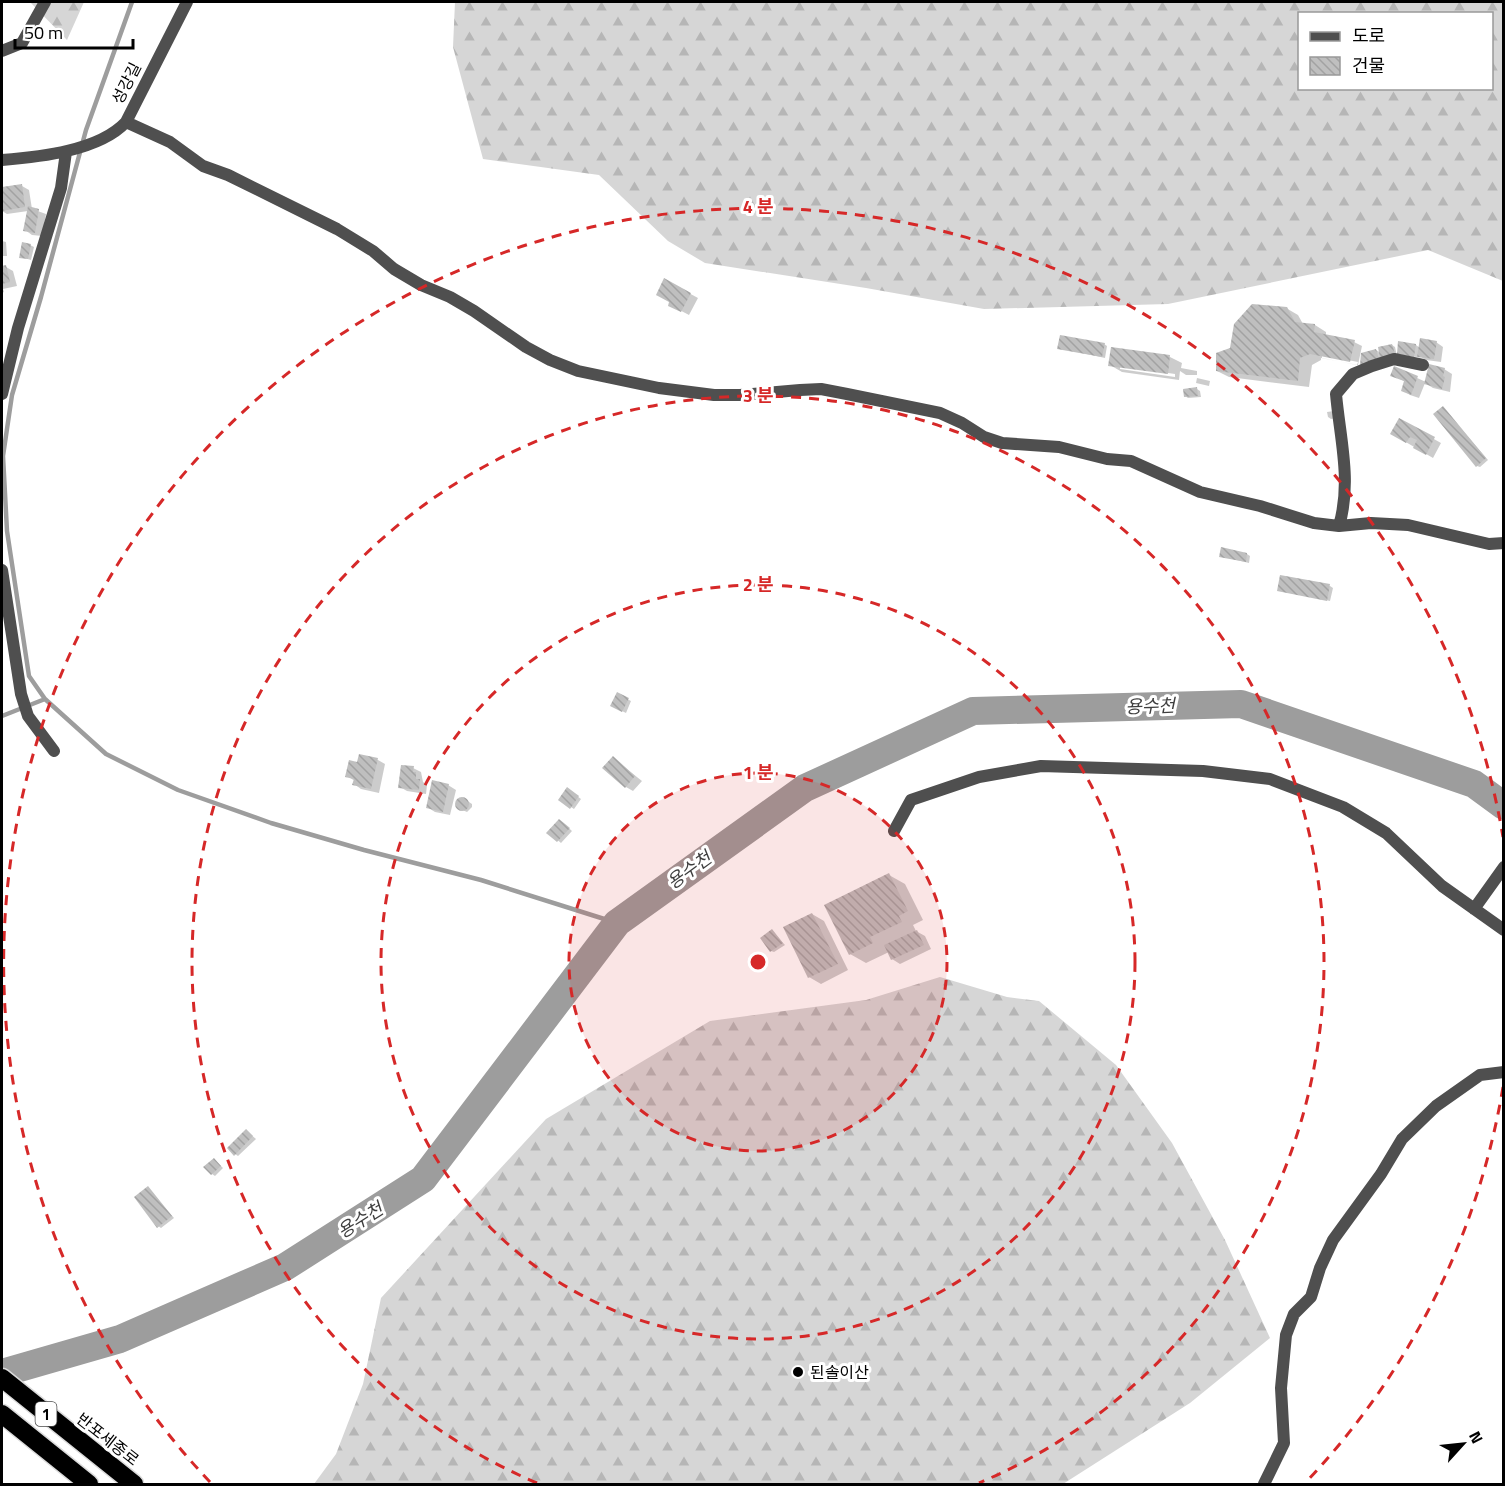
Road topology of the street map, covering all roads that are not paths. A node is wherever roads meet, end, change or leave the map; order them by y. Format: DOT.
graph roads {
  1 [pos="45,2"];
  2 [pos="187,2"];
  3 [pos="2,51"];
  4 [pos="126,122"];
  5 [pos="68,151"];
  6 [pos="2,160"];
  7 [pos="1423,365"];
  8 [pos="2,394"];
  9 [pos="1339,526"];
  10 [pos="1503,543"];
  11 [pos="2,570"];
  12 [pos="54,751"];
  13 [pos="894,831"];
  14 [pos="1503,867"];
  15 [pos="1474,909"];
  16 [pos="1503,930"];
  17 [pos="1503,1072"];
  18 [pos="2,1378"];
  19 [pos="2,1414"];
  20 [pos="89,1485"];
  21 [pos="134,1485"];
  22 [pos="1264,1485"];
  1 -- 3 [label="street"];
  2 -- 4 [label="street, 성강길"];
  4 -- 5 [label="street, 성강길"];
  4 -- 9 [label="street"];
  5 -- 6 [label="street"];
  5 -- 8 [label="street"];
  7 -- 9 [label="street"];
  9 -- 10 [label="street"];
  11 -- 12 [label="street"];
  13 -- 15 [label="street"];
  14 -- 15 [label="street"];
  15 -- 16 [label="street"];
  17 -- 22 [label="street"];
  18 -- 21 [label="highway, 반포세종로 / 1"];
  19 -- 20 [label="highway, 1"];
}
